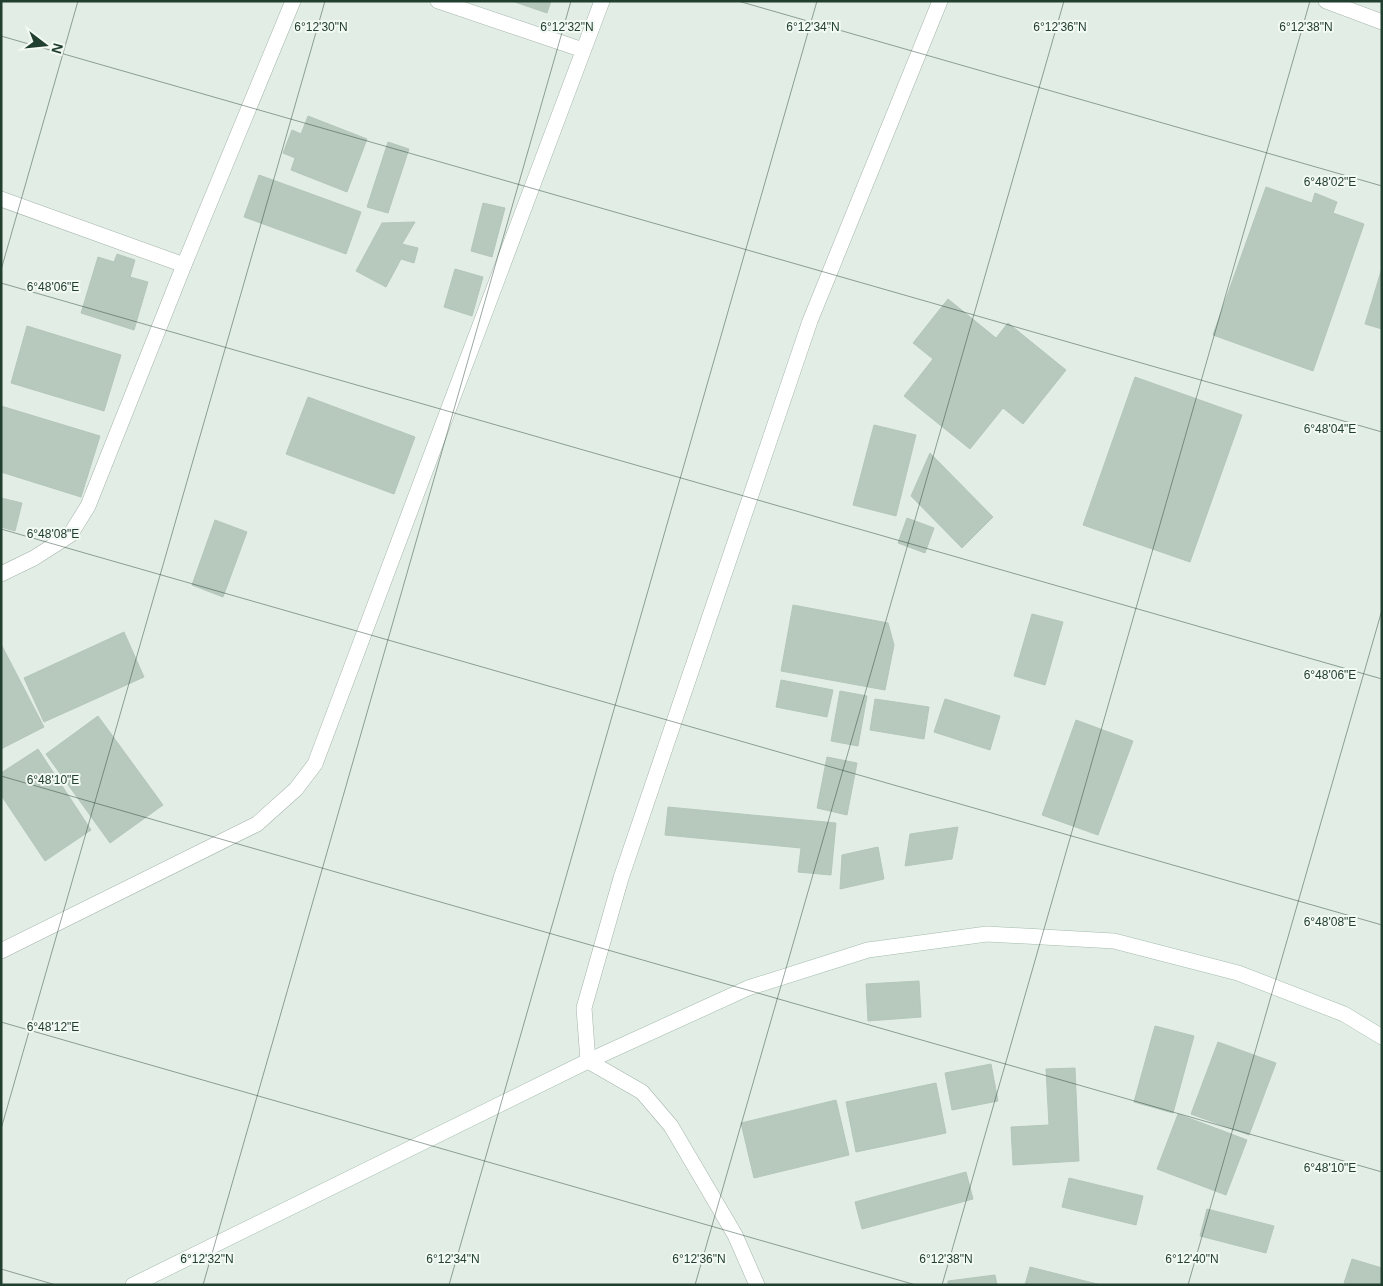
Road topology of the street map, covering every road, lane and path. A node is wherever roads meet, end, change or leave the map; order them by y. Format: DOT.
graph roads {
  1 [pos="293,1"];
  2 [pos="438,1"];
  3 [pos="602,1"];
  4 [pos="940,1"];
  5 [pos="1326,1"];
  6 [pos="1382,22"];
  7 [pos="583,50"];
  8 [pos="1,199"];
  9 [pos="184,265"];
  10 [pos="1,574"];
  11 [pos="1,951"];
  12 [pos="1382,1037"];
  13 [pos="588,1061"];
  14 [pos="133,1285"];
  15 [pos="757,1285"];
  1 -- 9 [label="street"];
  2 -- 7 [label="street"];
  3 -- 7 [label="street"];
  4 -- 13 [label="street"];
  5 -- 6 [label="street"];
  7 -- 11 [label="street"];
  8 -- 9 [label="street"];
  9 -- 10 [label="street"];
  12 -- 13 [label="street"];
  13 -- 14 [label="street"];
  13 -- 15 [label="street"];
}
